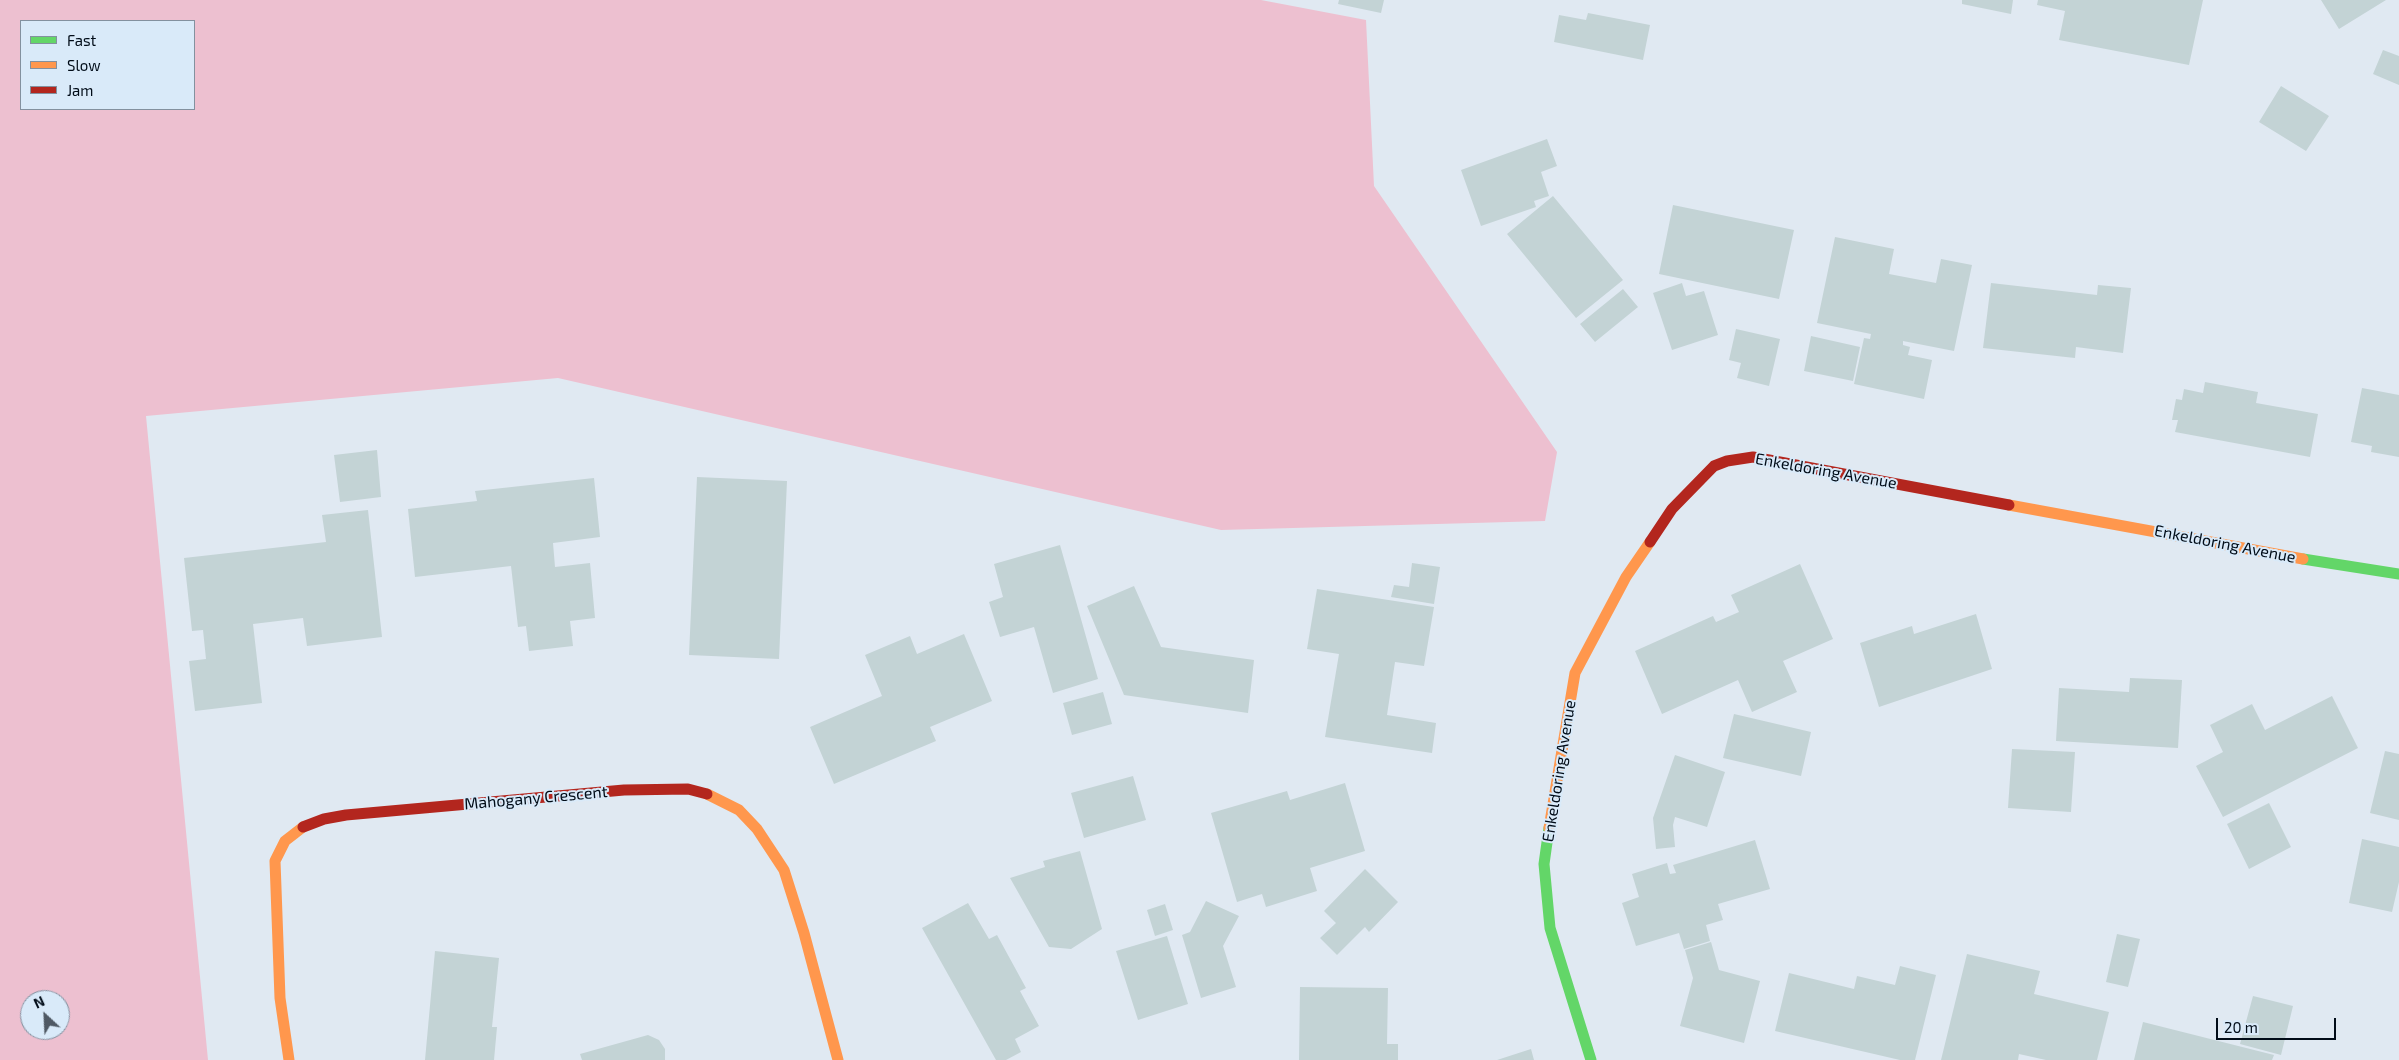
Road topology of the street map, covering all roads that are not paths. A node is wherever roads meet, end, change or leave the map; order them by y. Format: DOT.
graph roads {
  1 [pos="2399,574"];
  2 [pos="289,1060"];
  3 [pos="838,1060"];
  4 [pos="1591,1060"];
  1 -- 4 [label="street, Enkeldoring Avenue"];
  2 -- 3 [label="street, Mahogany Crescent"];
}
